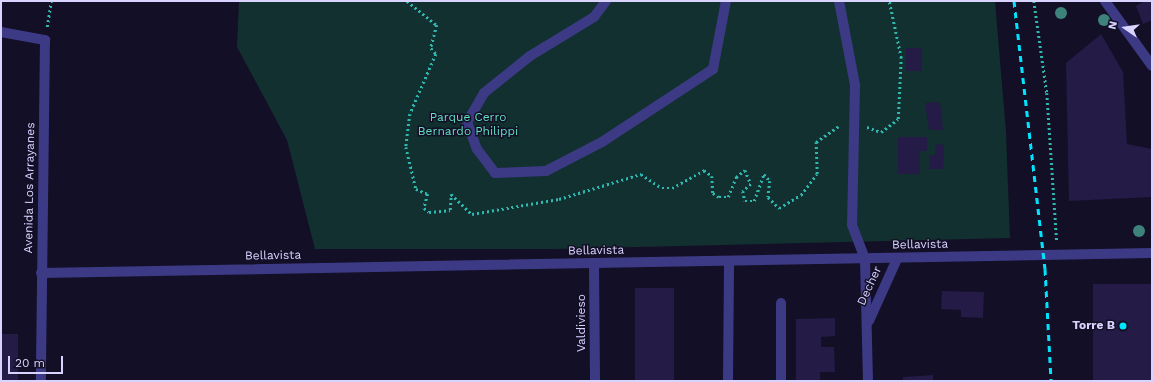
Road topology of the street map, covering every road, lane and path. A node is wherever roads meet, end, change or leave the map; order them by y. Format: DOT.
graph roads {
  1 [pos="51,1"];
  2 [pos="407,1"];
  3 [pos="606,1"];
  4 [pos="726,1"];
  5 [pos="839,1"];
  6 [pos="889,1"];
  7 [pos="1034,1"];
  8 [pos="1105,1"];
  9 [pos="1,32"];
  10 [pos="45,40"];
  11 [pos="1152,66"];
  12 [pos="857,123"];
  13 [pos="1152,253"];
  14 [pos="1058,255"];
  15 [pos="865,259"];
  16 [pos="897,259"];
  17 [pos="729,262"];
  18 [pos="594,264"];
  19 [pos="41,273"];
  20 [pos="781,303"];
  21 [pos="867,323"];
  22 [pos="41,381"];
  23 [pos="595,381"];
  24 [pos="728,381"];
  25 [pos="781,381"];
  26 [pos="868,381"];
  1 -- 10 [label="path"];
  2 -- 12 [label="path"];
  3 -- 4 [label="street"];
  5 -- 12 [label="street, Decher"];
  6 -- 12 [label="path"];
  7 -- 14 [label="path"];
  8 -- 11 [label="street"];
  9 -- 10 [label="street"];
  10 -- 19 [label="street, Avenida Los Arrayanes"];
  12 -- 15 [label="street, Decher"];
  13 -- 14 [label="street, Bellavista"];
  14 -- 16 [label="street, Bellavista"];
  15 -- 16 [label="street, Bellavista"];
  15 -- 17 [label="street, Bellavista"];
  15 -- 21 [label="street, Decher"];
  16 -- 21 [label="street, Decher"];
  17 -- 18 [label="street, Bellavista"];
  17 -- 24 [label="street"];
  18 -- 19 [label="street, Bellavista"];
  18 -- 23 [label="street, Valdivieso"];
  19 -- 22 [label="street, Avenida Los Arrayanes"];
  20 -- 25 [label="street"];
  21 -- 26 [label="street, Decher"];
}
